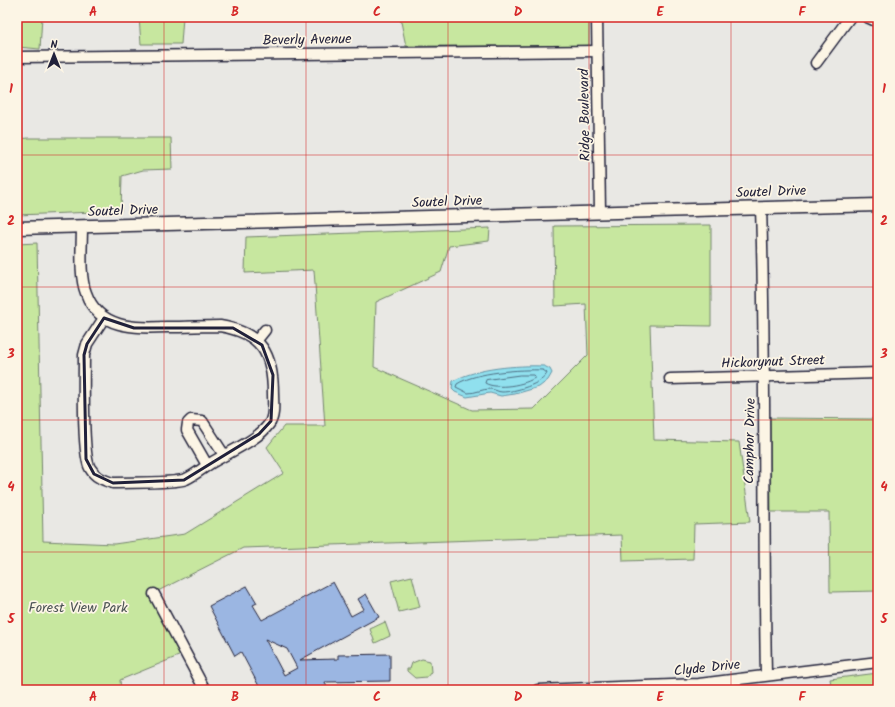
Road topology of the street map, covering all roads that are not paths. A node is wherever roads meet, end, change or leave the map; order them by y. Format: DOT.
graph roads {
  1 [pos="597,17"];
  2 [pos="850,17"];
  3 [pos="867,17"];
  4 [pos="878,22"];
  5 [pos="598,51"];
  6 [pos="17,57"];
  7 [pos="816,63"];
  8 [pos="878,204"];
  9 [pos="761,208"];
  10 [pos="600,212"];
  11 [pos="82,227"];
  12 [pos="17,228"];
  13 [pos="104,318"];
  14 [pos="265,330"];
  15 [pos="257,340"];
  16 [pos="878,373"];
  17 [pos="765,376"];
  18 [pos="670,379"];
  19 [pos="224,455"];
  20 [pos="207,465"];
  21 [pos="154,594"];
  22 [pos="878,662"];
  23 [pos="766,675"];
  24 [pos="205,690"];
  25 [pos="538,690"];
  1 -- 5 [label="street, Ridge Boulevard"];
  2 -- 7 [label="street"];
  3 -- 4 [label="street"];
  5 -- 6 [label="street, Beverly Avenue"];
  5 -- 10 [label="street, Ridge Boulevard"];
  8 -- 9 [label="main road, Soutel Drive"];
  9 -- 10 [label="main road, Soutel Drive"];
  9 -- 17 [label="street, Camphor Drive"];
  10 -- 11 [label="main road, Soutel Drive"];
  11 -- 12 [label="main road, Soutel Drive"];
  11 -- 13 [label="street"];
  13 -- 15 [label="street"];
  13 -- 20 [label="street"];
  14 -- 15 [label="street"];
  15 -- 19 [label="street"];
  16 -- 17 [label="street, Hickorynut Street"];
  17 -- 18 [label="street, Hickorynut Street"];
  17 -- 23 [label="street, Camphor Drive"];
  19 -- 20 [label="street"];
  19 -- 20 [label="street"];
  21 -- 24 [label="street"];
  22 -- 23 [label="street, Clyde Drive"];
  23 -- 25 [label="street, Clyde Drive"];
}
